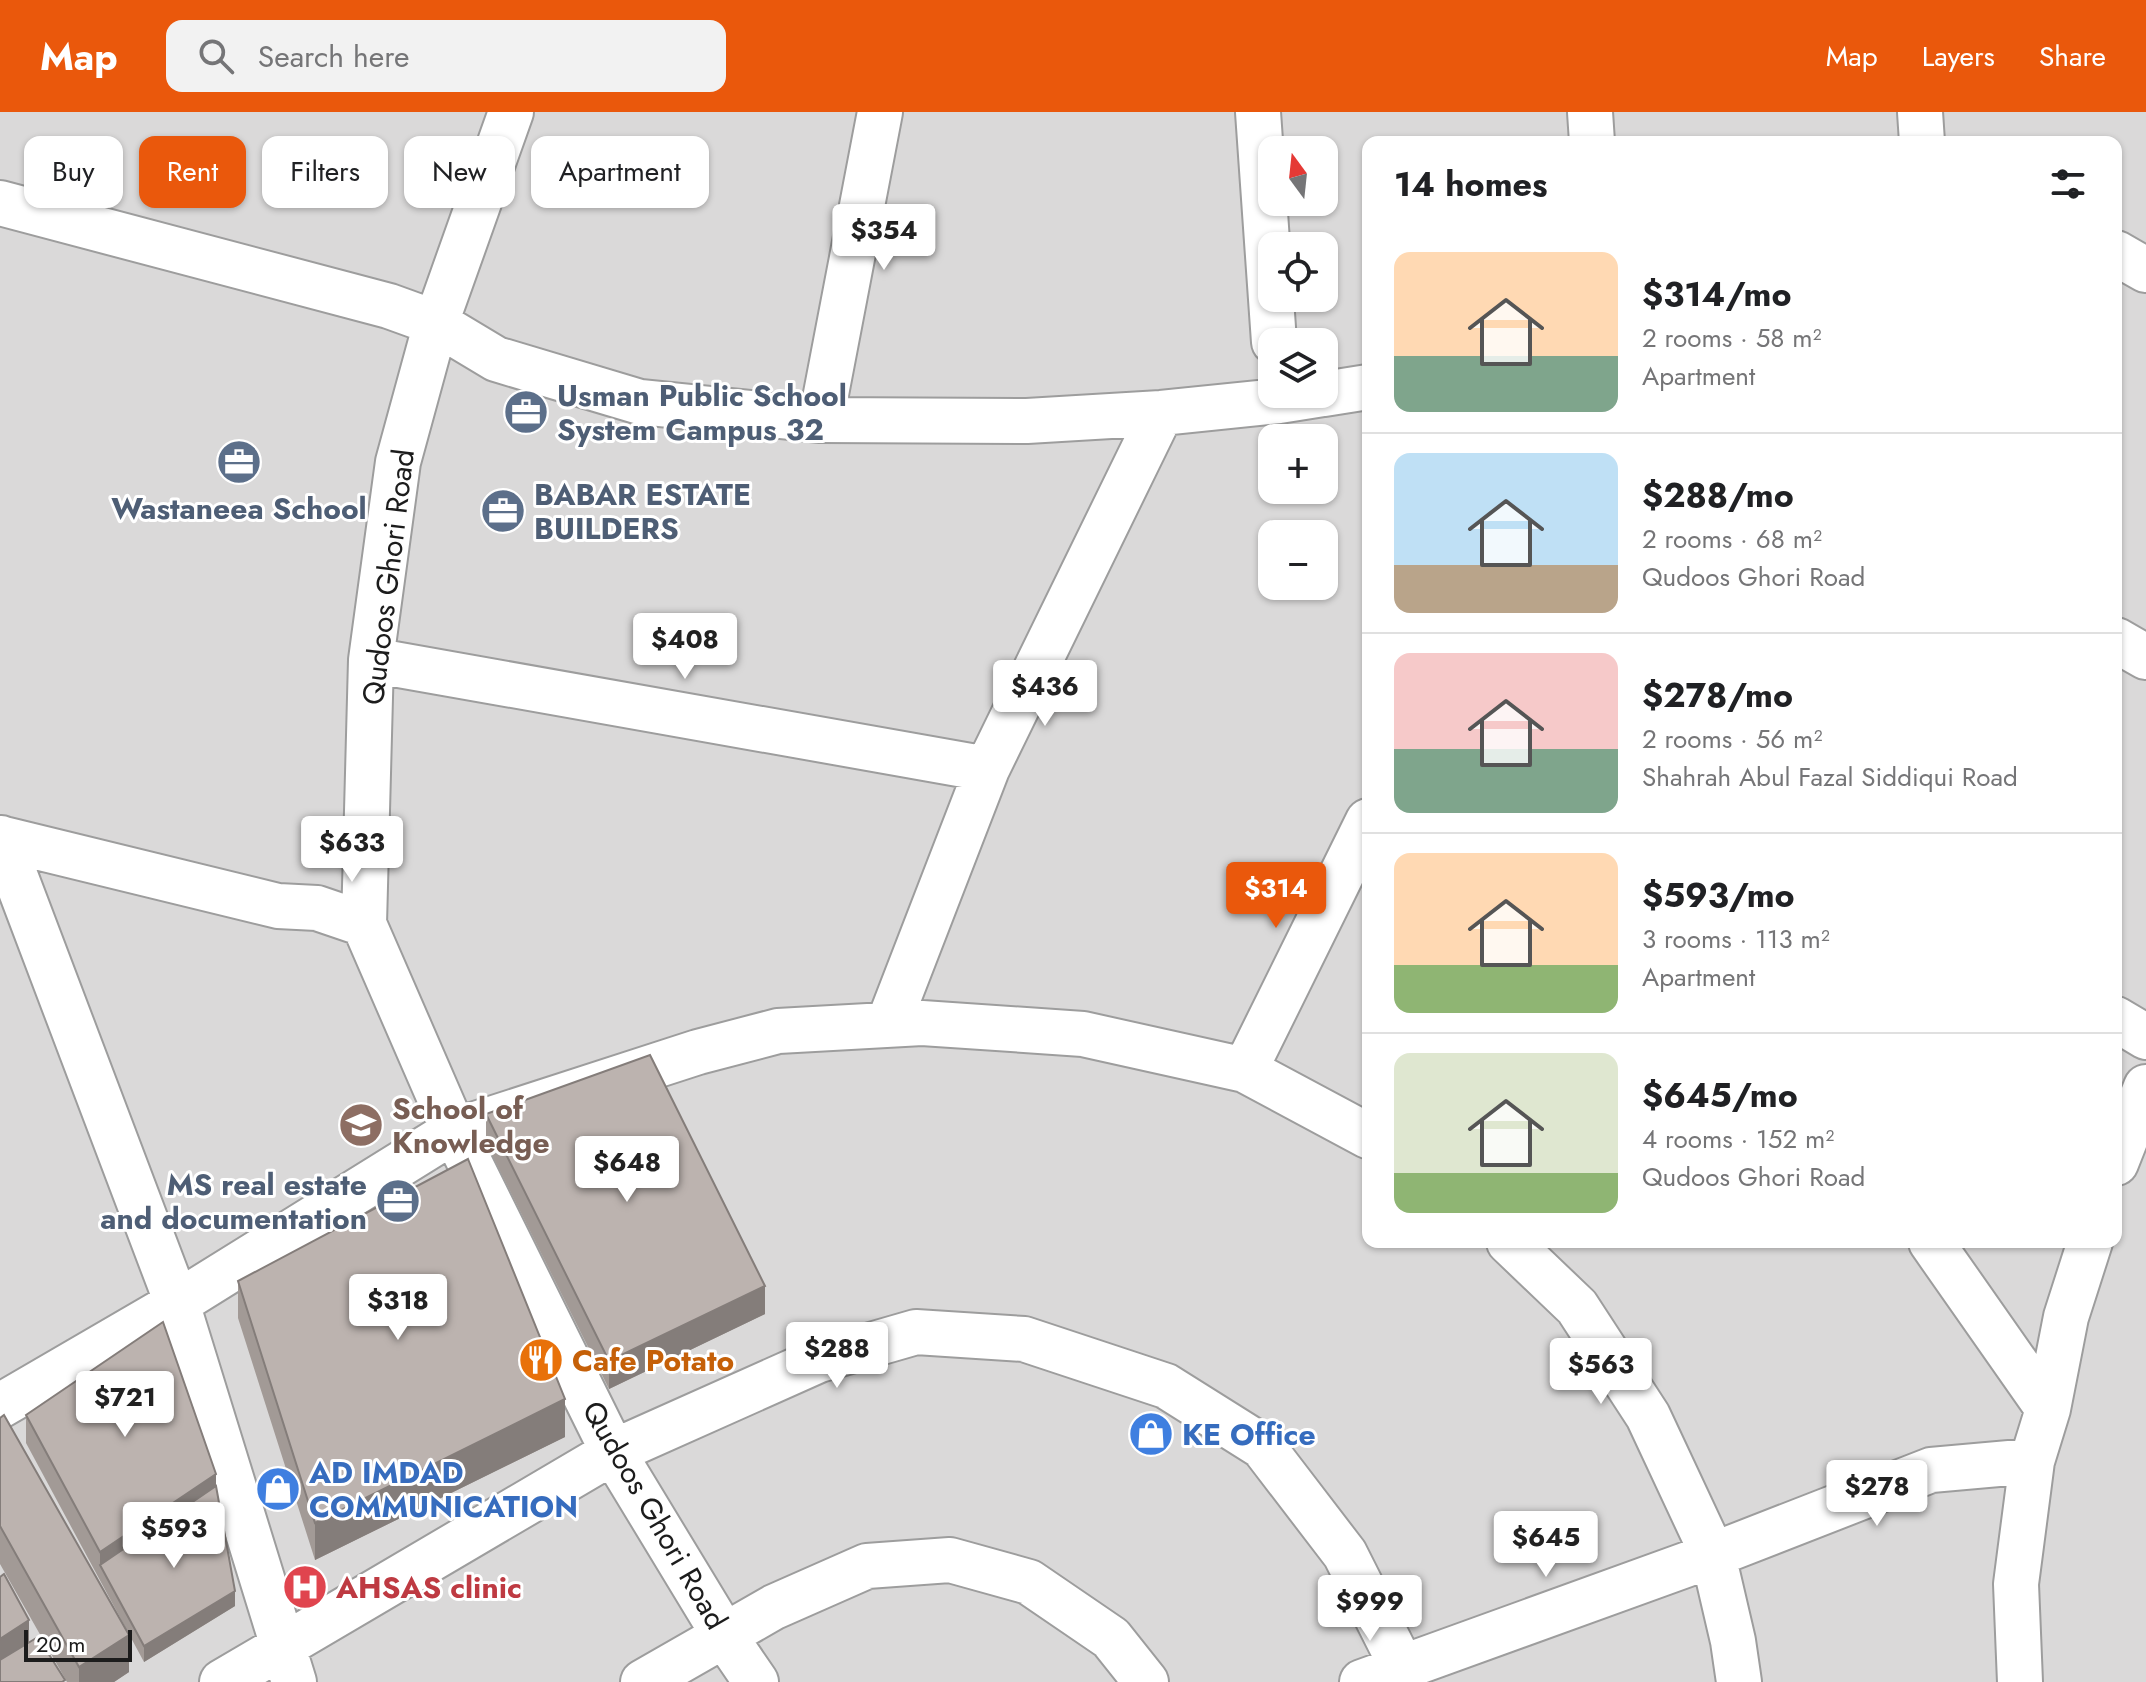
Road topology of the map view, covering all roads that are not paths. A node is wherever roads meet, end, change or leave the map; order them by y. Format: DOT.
graph roads {
  1 [pos="511,112"];
  2 [pos="880,112"];
  3 [pos="1258,112"];
  4 [pos="1590,112"];
  5 [pos="1920,112"];
  6 [pos="1592,136"];
  7 [pos="1922,136"];
  8 [pos="0,203"];
  9 [pos="2122,256"];
  10 [pos="2146,270"];
  11 [pos="436,323"];
  12 [pos="1273,328"];
  13 [pos="1362,388"];
  14 [pos="1338,392"];
  15 [pos="1258,400"];
  16 [pos="1161,413"];
  17 [pos="821,420"];
  18 [pos="2122,643"];
  19 [pos="2146,657"];
  20 [pos="371,660"];
  21 [pos="987,769"];
  22 [pos="1362,833"];
  23 [pos="0,838"];
  24 [pos="364,924"];
  25 [pos="2122,1023"];
  26 [pos="888,1025"];
  27 [pos="2146,1037"];
  28 [pos="1245,1070"];
  29 [pos="2146,1087"];
  30 [pos="454,1131"];
  31 [pos="1362,1133"];
  32 [pos="2122,1148"];
  33 [pos="1935,1248"];
  34 [pos="2088,1248"];
  35 [pos="1527,1249"];
  36 [pos="177,1303"];
  37 [pos="0,1406"];
  38 [pos="2048,1409"];
  39 [pos="613,1452"];
  40 [pos="2032,1461"];
  41 [pos="1713,1555"];
  42 [pos="724,1635"];
  43 [pos="290,1663"];
  44 [pos="1404,1675"];
  45 [pos="222,1682"];
  46 [pos="643,1682"];
  47 [pos="756,1682"];
  48 [pos="1146,1682"];
  49 [pos="1362,1682"];
  50 [pos="1739,1682"];
  51 [pos="2020,1682"];
  1 -- 11 [label="street, Qudoos Ghori Road"];
  2 -- 17 [label="street"];
  3 -- 12 [label="street"];
  4 -- 6 [label="street"];
  5 -- 7 [label="street"];
  8 -- 11 [label="street"];
  9 -- 10 [label="street"];
  11 -- 17 [label="street"];
  11 -- 20 [label="street, Qudoos Ghori Road"];
  13 -- 14 [label="street"];
  15 -- 16 [label="street"];
  16 -- 17 [label="street"];
  16 -- 21 [label="street"];
  18 -- 19 [label="street"];
  20 -- 21 [label="street"];
  20 -- 24 [label="street, Qudoos Ghori Road"];
  21 -- 26 [label="street"];
  22 -- 28 [label="street"];
  23 -- 24 [label="street"];
  23 -- 36 [label="street"];
  24 -- 30 [label="street, Qudoos Ghori Road"];
  25 -- 27 [label="street"];
  26 -- 28 [label="street"];
  26 -- 30 [label="street"];
  28 -- 31 [label="street"];
  29 -- 32 [label="street"];
  30 -- 36 [label="street"];
  30 -- 39 [label="street, Qudoos Ghori Road"];
  33 -- 38 [label="street"];
  34 -- 38 [label="street"];
  35 -- 41 [label="street"];
  36 -- 37 [label="street"];
  36 -- 43 [label="street"];
  38 -- 40 [label="street"];
  39 -- 42 [label="street, Qudoos Ghori Road"];
  39 -- 43 [label="street"];
  39 -- 44 [label="street"];
  40 -- 41 [label="street"];
  40 -- 51 [label="street"];
  41 -- 44 [label="street"];
  41 -- 50 [label="street"];
  42 -- 46 [label="street"];
  42 -- 47 [label="street, Qudoos Ghori Road"];
  42 -- 48 [label="street"];
  43 -- 45 [label="street"];
  44 -- 49 [label="street"];
}
